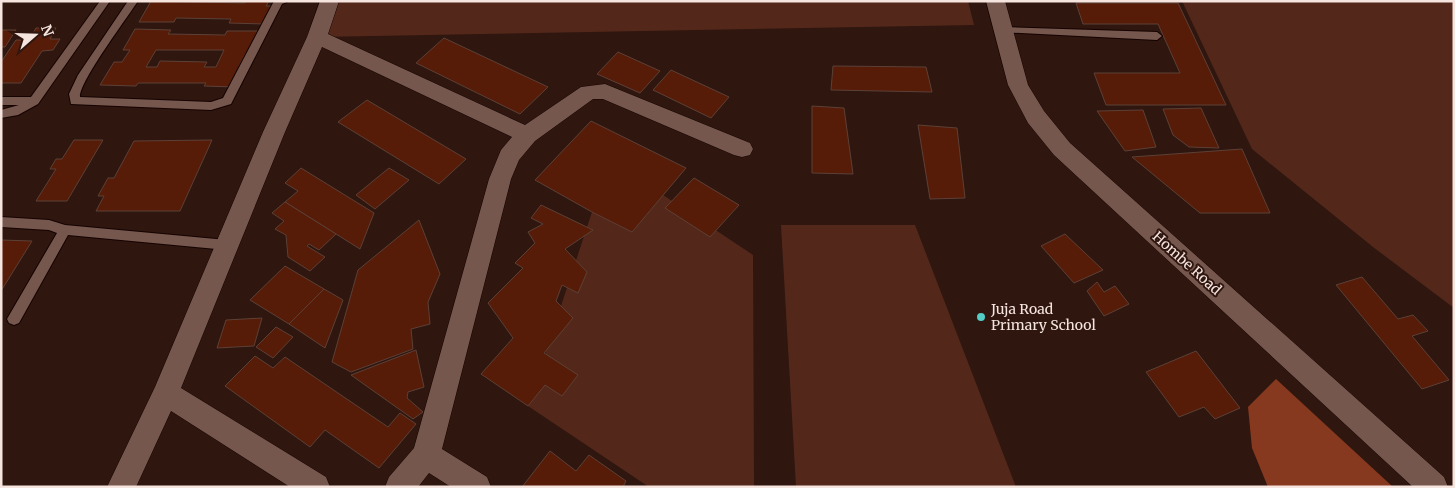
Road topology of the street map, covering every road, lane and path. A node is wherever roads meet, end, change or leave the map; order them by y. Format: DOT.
graph roads {
  1 [pos="104,1"];
  2 [pos="133,1"];
  3 [pos="279,1"];
  4 [pos="284,1"];
  5 [pos="330,1"];
  6 [pos="995,1"];
  7 [pos="1003,30"];
  8 [pos="1157,36"];
  9 [pos="316,37"];
  10 [pos="1,101"];
  11 [pos="34,101"];
  12 [pos="1,114"];
  13 [pos="527,135"];
  14 [pos="742,149"];
  15 [pos="1,222"];
  16 [pos="65,230"];
  17 [pos="227,245"];
  18 [pos="14,319"];
  19 [pos="166,393"];
  20 [pos="426,455"];
  21 [pos="121,487"];
  22 [pos="316,487"];
  23 [pos="399,487"];
  24 [pos="477,487"];
  25 [pos="1434,487"];
  1 -- 11 [label="lane"];
  2 -- 3 [label="lane"];
  3 -- 4 [label="lane"];
  5 -- 9 [label="street"];
  6 -- 7 [label="street, Hombe Road"];
  7 -- 8 [label="lane"];
  7 -- 25 [label="street, Hombe Road"];
  9 -- 13 [label="street"];
  9 -- 17 [label="street"];
  10 -- 11 [label="lane"];
  11 -- 12 [label="lane"];
  13 -- 14 [label="street"];
  13 -- 20 [label="street"];
  15 -- 16 [label="lane"];
  16 -- 17 [label="lane"];
  16 -- 18 [label="lane"];
  17 -- 19 [label="street"];
  19 -- 21 [label="street"];
  19 -- 22 [label="street"];
  20 -- 23 [label="street"];
  20 -- 24 [label="street"];
}
